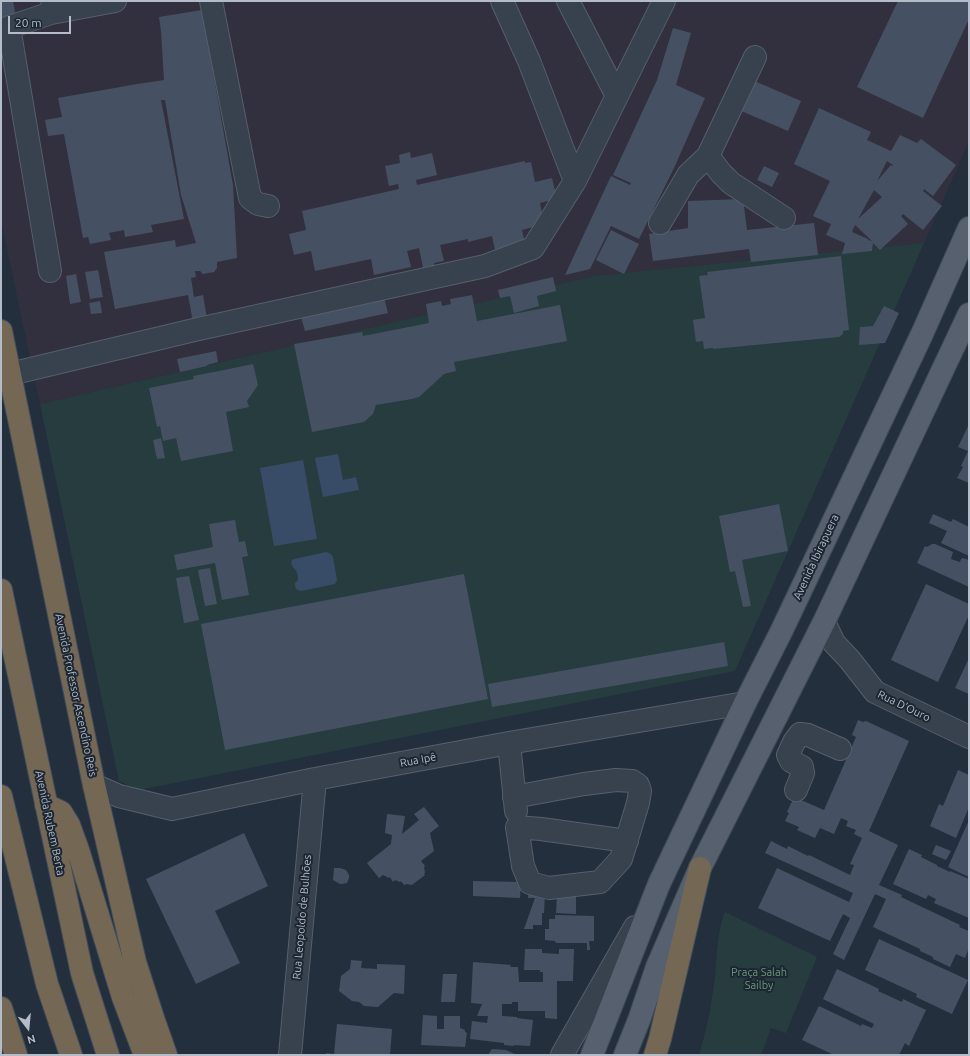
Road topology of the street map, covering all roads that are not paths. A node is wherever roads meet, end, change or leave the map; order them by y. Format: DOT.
graph roads {
  1 [pos="115,1"];
  2 [pos="211,1"];
  3 [pos="502,1"];
  4 [pos="568,1"];
  5 [pos="52,7"];
  6 [pos="655,7"];
  7 [pos="5,28"];
  8 [pos="755,57"];
  9 [pos="616,96"];
  10 [pos="708,156"];
  11 [pos="575,181"];
  12 [pos="268,206"];
  13 [pos="784,218"];
  14 [pos="660,223"];
  15 [pos="969,228"];
  16 [pos="50,271"];
  17 [pos="969,314"];
  18 [pos="1,331"];
  19 [pos="10,374"];
  20 [pos="1,590"];
  21 [pos="824,622"];
  22 [pos="745,703"];
  23 [pos="770,730"];
  24 [pos="969,736"];
  25 [pos="794,742"];
  26 [pos="509,743"];
  27 [pos="840,749"];
  28 [pos="315,779"];
  29 [pos="94,784"];
  30 [pos="796,790"];
  31 [pos="1,796"];
  32 [pos="514,797"];
  33 [pos="46,804"];
  34 [pos="518,828"];
  35 [pos="627,841"];
  36 [pos="700,868"];
  37 [pos="659,884"];
  38 [pos="1,1008"];
  39 [pos="16,1055"];
  40 [pos="71,1055"];
  41 [pos="108,1055"];
  42 [pos="145,1055"];
  43 [pos="166,1055"];
  44 [pos="290,1055"];
  45 [pos="562,1055"];
  46 [pos="592,1055"];
  47 [pos="625,1055"];
  48 [pos="655,1055"];
  1 -- 5 [label="street"];
  2 -- 12 [label="street"];
  3 -- 11 [label="street"];
  4 -- 9 [label="street"];
  5 -- 7 [label="street"];
  6 -- 9 [label="street"];
  7 -- 16 [label="street"];
  8 -- 10 [label="street"];
  9 -- 11 [label="street"];
  10 -- 13 [label="street"];
  10 -- 14 [label="street"];
  11 -- 19 [label="street"];
  15 -- 22 [label="main road, Avenida Ibirapuera"];
  17 -- 21 [label="main road"];
  18 -- 19 [label="highway, Avenida Professor Ascendino Reis"];
  19 -- 29 [label="highway, Avenida Professor Ascendino Reis"];
  20 -- 33 [label="highway, Avenida Rubem Berta"];
  21 -- 23 [label="main road"];
  21 -- 24 [label="street, Rua D'Ouro"];
  22 -- 26 [label="street, Rua Ipê"];
  22 -- 37 [label="main road, Avenida Ibirapuera"];
  23 -- 25 [label="street"];
  23 -- 36 [label="main road"];
  25 -- 27 [label="street"];
  25 -- 30 [label="street"];
  26 -- 28 [label="street, Rua Ipê"];
  26 -- 32 [label="street"];
  28 -- 29 [label="street, Rua Ipê"];
  28 -- 44 [label="street, Rua Leopoldo de Bulhões"];
  29 -- 43 [label="highway, Avenida Professor Ascendino Reis"];
  31 -- 40 [label="highway"];
  32 -- 34 [label="street"];
  32 -- 35 [label="street"];
  33 -- 41 [label="highway, Avenida Rubem Berta"];
  33 -- 42 [label="highway"];
  34 -- 35 [label="street"];
  34 -- 35 [label="street"];
  36 -- 47 [label="main road"];
  36 -- 48 [label="highway"];
  37 -- 45 [label="street"];
  37 -- 46 [label="main road, Avenida Ibirapuera"];
  38 -- 39 [label="highway"];
}
